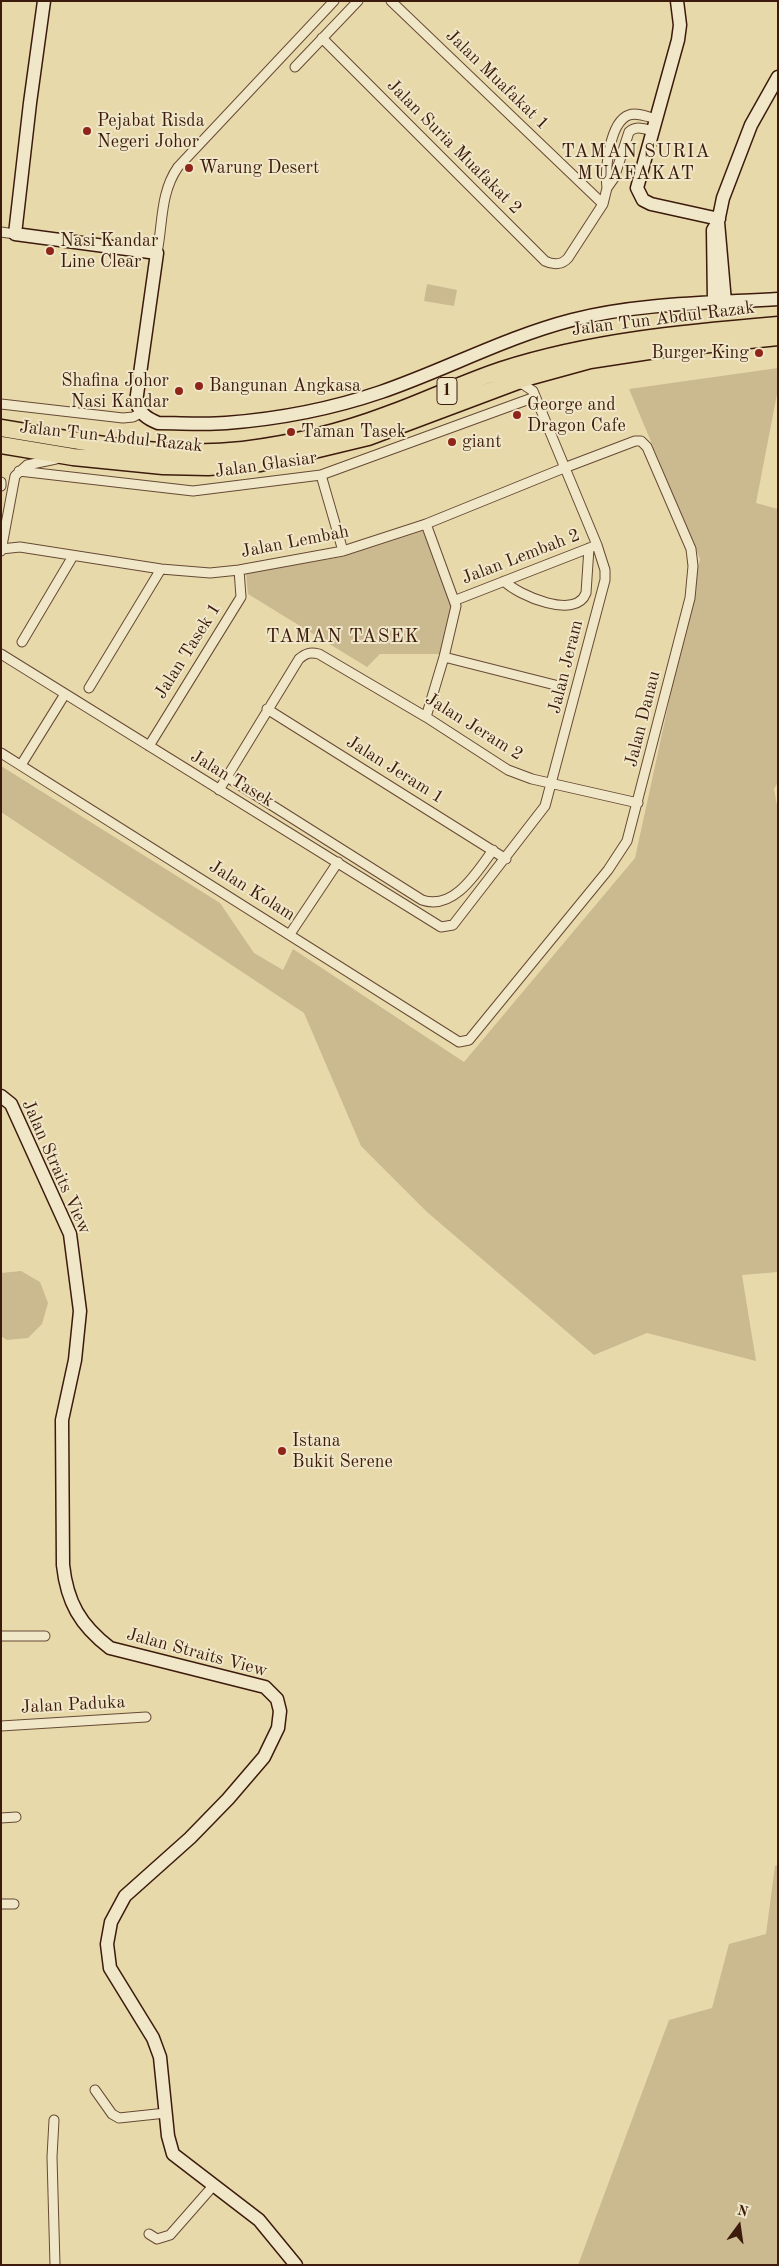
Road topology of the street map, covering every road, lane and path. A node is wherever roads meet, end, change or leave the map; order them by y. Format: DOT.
graph roads {
  1 [pos="44,1"];
  2 [pos="334,1"];
  3 [pos="358,1"];
  4 [pos="391,1"];
  5 [pos="677,1"];
  6 [pos="322,38"];
  7 [pos="295,67"];
  8 [pos="778,77"];
  9 [pos="654,125"];
  10 [pos="607,188"];
  11 [pos="723,198"];
  12 [pos="603,204"];
  13 [pos="697,215"];
  14 [pos="718,221"];
  15 [pos="1,232"];
  16 [pos="16,234"];
  17 [pos="711,242"];
  18 [pos="157,248"];
  19 [pos="778,299"];
  20 [pos="719,302"];
  21 [pos="778,325"];
  22 [pos="778,337"];
  23 [pos="542,373"];
  24 [pos="515,382"];
  25 [pos="534,394"];
  26 [pos="1,404"];
  27 [pos="141,412"];
  28 [pos="1,428"];
  29 [pos="1,445"];
  30 [pos="73,457"];
  31 [pos="564,468"];
  32 [pos="19,471"];
  33 [pos="320,475"];
  34 [pos="426,524"];
  35 [pos="3,539"];
  36 [pos="20,547"];
  37 [pos="593,547"];
  38 [pos="2,550"];
  39 [pos="343,551"];
  40 [pos="74,556"];
  41 [pos="161,570"];
  42 [pos="239,570"];
  43 [pos="504,581"];
  44 [pos="456,600"];
  45 [pos="22,642"];
  46 [pos="1,654"];
  47 [pos="444,657"];
  48 [pos="558,686"];
  49 [pos="89,688"];
  50 [pos="65,694"];
  51 [pos="267,709"];
  52 [pos="426,717"];
  53 [pos="149,746"];
  54 [pos="1,753"];
  55 [pos="21,765"];
  56 [pos="227,776"];
  57 [pos="553,783"];
  58 [pos="219,790"];
  59 [pos="638,803"];
  60 [pos="493,850"];
  61 [pos="506,859"];
  62 [pos="338,862"];
  63 [pos="448,927"];
  64 [pos="290,934"];
  65 [pos="466,1042"];
  66 [pos="1,1096"];
  67 [pos="1,1636"];
  68 [pos="45,1636"];
  69 [pos="146,1717"];
  70 [pos="1,1726"];
  71 [pos="16,1817"];
  72 [pos="1,1818"];
  73 [pos="1,1904"];
  74 [pos="14,1904"];
  75 [pos="95,2090"];
  76 [pos="166,2113"];
  77 [pos="54,2120"];
  78 [pos="213,2186"];
  79 [pos="149,2234"];
  80 [pos="55,2265"];
  81 [pos="296,2265"];
  1 -- 16 [label="street"];
  2 -- 18 [label="street"];
  3 -- 6 [label="street"];
  4 -- 12 [label="street, Jalan Muafakat 1"];
  5 -- 9 [label="street"];
  6 -- 7 [label="street"];
  6 -- 12 [label="street, Jalan Suria Muafakat 2"];
  8 -- 11 [label="street"];
  9 -- 10 [label="street"];
  9 -- 10 [label="street"];
  9 -- 13 [label="street"];
  10 -- 12 [label="street"];
  11 -- 13 [label="street"];
  11 -- 14 [label="street"];
  13 -- 14 [label="street"];
  13 -- 17 [label="street"];
  14 -- 17 [label="street"];
  14 -- 20 [label="street"];
  15 -- 16 [label="street"];
  16 -- 18 [label="street"];
  17 -- 20 [label="street"];
  18 -- 27 [label="street"];
  19 -- 20 [label="street"];
  20 -- 27 [label="street"];
  21 -- 28 [label="highway, Jalan Tun Abdul Razak / 1"];
  22 -- 23 [label="highway, Jalan Tun Abdul Razak / 1"];
  23 -- 24 [label="highway, Jalan Tun Abdul Razak / 1"];
  23 -- 25 [label="street"];
  24 -- 25 [label="street"];
  24 -- 30 [label="highway, Jalan Tun Abdul Razak / 1"];
  25 -- 31 [label="street, Jalan Jeram"];
  25 -- 33 [label="street, Jalan Glasiar"];
  26 -- 27 [label="street"];
  29 -- 30 [label="highway, Jalan Tun Abdul Razak / 1"];
  30 -- 32 [label="street"];
  31 -- 34 [label="street, Jalan Lembah"];
  31 -- 37 [label="street, Jalan Jeram"];
  31 -- 59 [label="street, Jalan Danau"];
  32 -- 33 [label="street, Jalan Glasiar"];
  32 -- 35 [label="street"];
  33 -- 39 [label="street"];
  34 -- 39 [label="street, Jalan Lembah"];
  34 -- 44 [label="street"];
  35 -- 36 [label="street, Jalan Lembah"];
  35 -- 38 [label="street"];
  36 -- 38 [label="street, Jalan Lembah"];
  36 -- 40 [label="street, Jalan Lembah"];
  37 -- 43 [label="street, Jalan Lembah 2"];
  37 -- 43 [label="street"];
  37 -- 57 [label="street, Jalan Jeram"];
  39 -- 42 [label="street, Jalan Lembah"];
  40 -- 41 [label="street, Jalan Lembah"];
  40 -- 45 [label="street"];
  41 -- 42 [label="street, Jalan Lembah"];
  41 -- 49 [label="street"];
  42 -- 53 [label="street, Jalan Tasek 1"];
  43 -- 44 [label="street, Jalan Lembah 2"];
  44 -- 47 [label="street"];
  46 -- 50 [label="street, Jalan Tasek"];
  47 -- 48 [label="street"];
  47 -- 52 [label="street"];
  50 -- 53 [label="street, Jalan Tasek"];
  50 -- 55 [label="street"];
  51 -- 52 [label="street, Jalan Jeram 2"];
  51 -- 56 [label="street"];
  51 -- 60 [label="street, Jalan Jeram 1"];
  52 -- 57 [label="street, Jalan Jeram 2"];
  53 -- 58 [label="street, Jalan Tasek"];
  54 -- 55 [label="street, Jalan Kolam"];
  55 -- 64 [label="street, Jalan Kolam"];
  56 -- 58 [label="street"];
  56 -- 60 [label="street, Jalan Tasek"];
  57 -- 59 [label="street, Jalan Jeram 2"];
  57 -- 61 [label="street, Jalan Jeram"];
  58 -- 62 [label="street, Jalan Tasek"];
  59 -- 65 [label="street, Jalan Danau"];
  60 -- 61 [label="street, Jalan Jeram 1"];
  61 -- 63 [label="street, Jalan Jeram"];
  62 -- 63 [label="street, Jalan Tasek"];
  62 -- 64 [label="street"];
  64 -- 65 [label="street, Jalan Kolam"];
  66 -- 76 [label="street, Jalan Straits View"];
  67 -- 68 [label="street"];
  69 -- 70 [label="street, Jalan Paduka"];
  71 -- 72 [label="street"];
  73 -- 74 [label="street"];
  75 -- 76 [label="street"];
  76 -- 78 [label="street, Jalan Straits View"];
  77 -- 80 [label="street"];
  78 -- 79 [label="street"];
  78 -- 81 [label="street, Jalan Straits View"];
}
